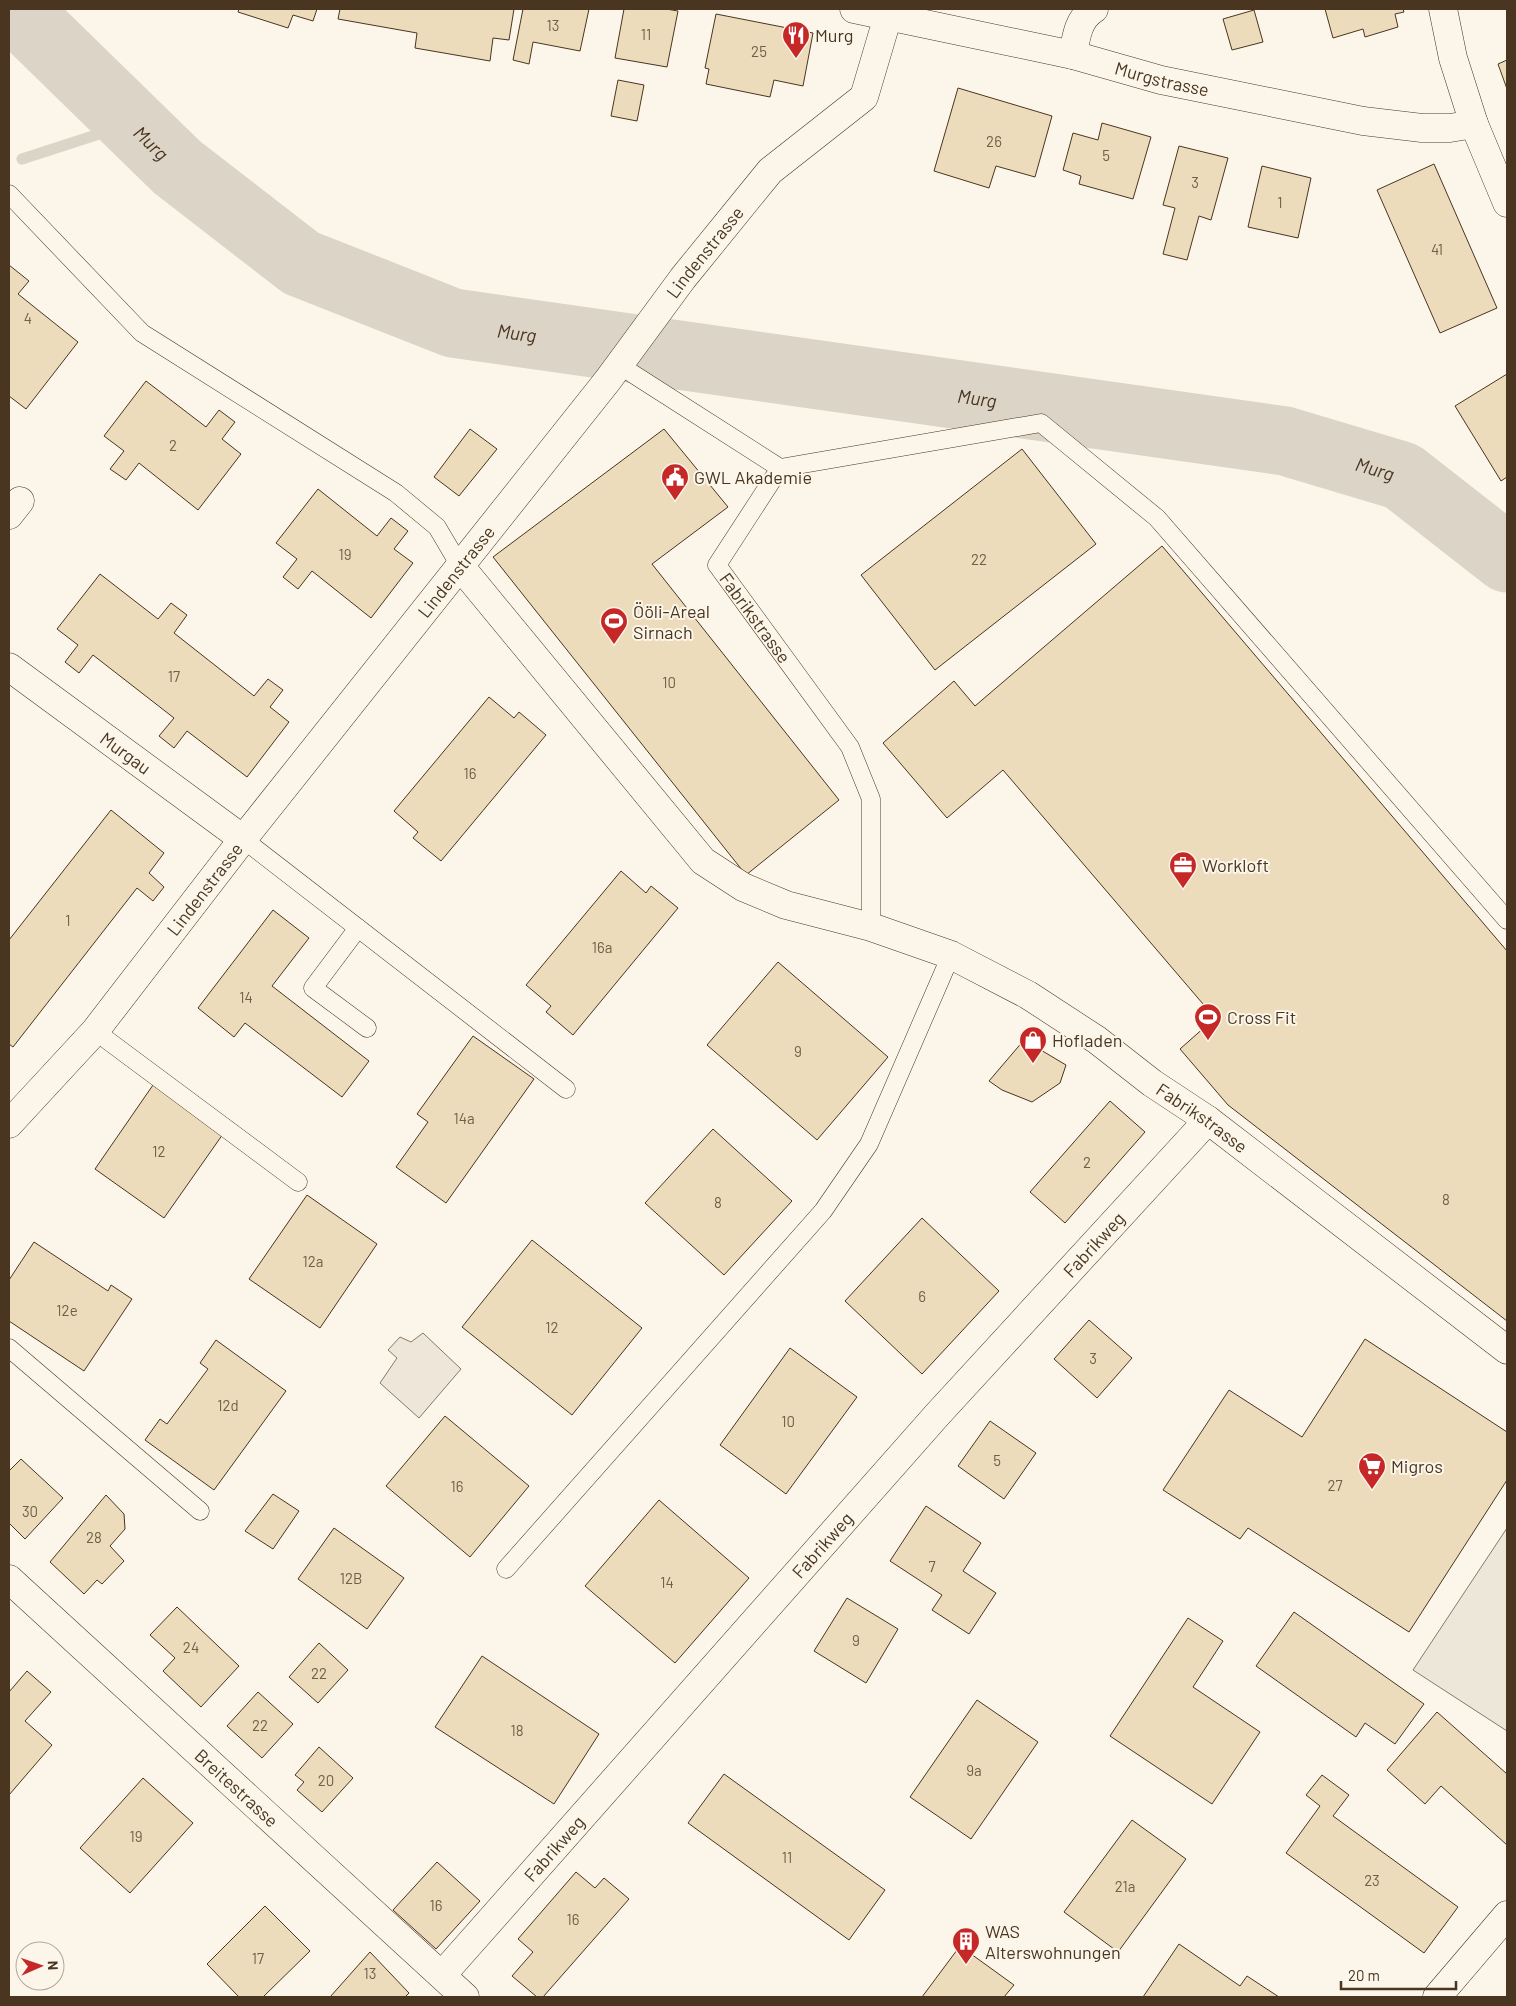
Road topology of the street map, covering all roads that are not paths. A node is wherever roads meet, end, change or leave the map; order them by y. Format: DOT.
graph roads {
  1 [pos="854,9"];
  2 [pos="1094,9"];
  3 [pos="1443,9"];
  4 [pos="888,16"];
  5 [pos="1073,55"];
  6 [pos="1474,124"];
  7 [pos="9,194"];
  8 [pos="1507,203"];
  9 [pos="613,372"];
  10 [pos="780,468"];
  11 [pos="460,566"];
  12 [pos="9,666"];
  13 [pos="244,839"];
  14 [pos="1507,920"];
  15 [pos="358,928"];
  16 [pos="871,928"];
  17 [pos="950,955"];
  18 [pos="367,1028"];
  19 [pos="96,1031"];
  20 [pos="566,1089"];
  21 [pos="1208,1120"];
  22 [pos="9,1124"];
  23 [pos="298,1182"];
  24 [pos="9,1348"];
  25 [pos="1507,1350"];
  26 [pos="200,1510"];
  27 [pos="506,1568"];
  28 [pos="9,1579"];
  29 [pos="1507,1915"];
  30 [pos="450,1989"];
  31 [pos="1437,1997"];
  1 -- 4 [label="street, Murgstrasse"];
  2 -- 5 [label="street"];
  3 -- 6 [label="street"];
  4 -- 5 [label="street, Murgstrasse"];
  4 -- 9 [label="street, Lindenstrasse"];
  5 -- 6 [label="street, Murgstrasse"];
  6 -- 8 [label="street"];
  7 -- 11 [label="lane"];
  9 -- 10 [label="lane"];
  9 -- 11 [label="street, Lindenstrasse"];
  10 -- 14 [label="lane"];
  10 -- 16 [label="lane, Fabrikstrasse"];
  11 -- 13 [label="street, Lindenstrasse"];
  11 -- 16 [label="street, Fabrikstrasse"];
  12 -- 13 [label="street, Murgau"];
  13 -- 15 [label="lane"];
  13 -- 19 [label="street, Lindenstrasse"];
  15 -- 18 [label="lane"];
  15 -- 20 [label="lane"];
  16 -- 17 [label="street, Fabrikstrasse"];
  17 -- 21 [label="street, Fabrikstrasse"];
  17 -- 27 [label="lane"];
  19 -- 22 [label="street, Lindenstrasse"];
  19 -- 23 [label="lane"];
  21 -- 25 [label="street, Fabrikstrasse"];
  21 -- 30 [label="street, Fabrikweg"];
  24 -- 26 [label="lane"];
  28 -- 30 [label="street, Breitestrasse"];
  29 -- 31 [label="street"];
}
